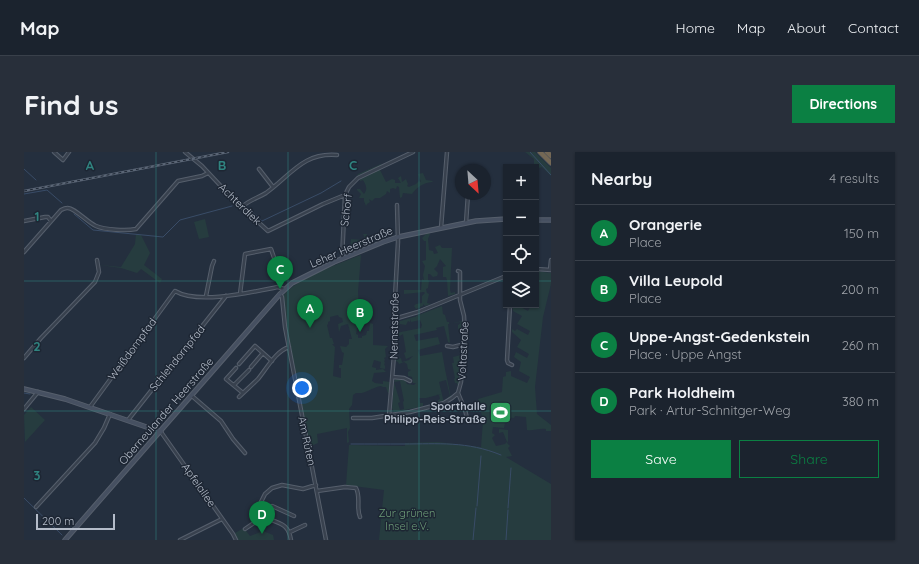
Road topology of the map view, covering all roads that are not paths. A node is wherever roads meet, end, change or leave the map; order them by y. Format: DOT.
graph roads {
  1 [pos="54,152"];
  2 [pos="69,152"];
  3 [pos="185,152"];
  4 [pos="413,152"];
  5 [pos="447,152"];
  6 [pos="540,152"];
  7 [pos="547,152"];
  8 [pos="337,155"];
  9 [pos="551,156"];
  10 [pos="551,163"];
  11 [pos="259,169"];
  12 [pos="208,173"];
  13 [pos="273,187"];
  14 [pos="346,195"];
  15 [pos="468,200"];
  16 [pos="398,205"];
  17 [pos="242,206"];
  18 [pos="503,219"];
  19 [pos="51,220"];
  20 [pos="539,220"];
  21 [pos="551,220"];
  22 [pos="24,221"];
  23 [pos="466,223"];
  24 [pos="442,228"];
  25 [pos="398,237"];
  26 [pos="24,252"];
  27 [pos="342,259"];
  28 [pos="96,260"];
  29 [pos="551,260"];
  30 [pos="214,261"];
  31 [pos="539,269"];
  32 [pos="551,270"];
  33 [pos="458,271"];
  34 [pos="280,272"];
  35 [pos="503,277"];
  36 [pos="284,289"];
  37 [pos="240,294"];
  38 [pos="280,294"];
  39 [pos="460,295"];
  40 [pos="206,296"];
  41 [pos="226,296"];
  42 [pos="510,308"];
  43 [pos="394,319"];
  44 [pos="464,344"];
  45 [pos="447,346"];
  46 [pos="289,347"];
  47 [pos="263,352"];
  48 [pos="24,358"];
  49 [pos="272,361"];
  50 [pos="239,364"];
  51 [pos="512,365"];
  52 [pos="251,367"];
  53 [pos="236,368"];
  54 [pos="249,370"];
  55 [pos="393,378"];
  56 [pos="410,380"];
  57 [pos="234,386"];
  58 [pos="24,389"];
  59 [pos="38,392"];
  60 [pos="243,393"];
  61 [pos="458,393"];
  62 [pos="192,396"];
  63 [pos="239,397"];
  64 [pos="90,407"];
  65 [pos="24,409"];
  66 [pos="110,414"];
  67 [pos="389,416"];
  68 [pos="353,418"];
  69 [pos="128,420"];
  70 [pos="468,422"];
  71 [pos="161,432"];
  72 [pos="245,452"];
  73 [pos="316,485"];
  74 [pos="317,492"];
  75 [pos="36,507"];
  76 [pos="262,510"];
  77 [pos="264,516"];
  78 [pos="294,516"];
  79 [pos="222,518"];
  80 [pos="360,518"];
  81 [pos="305,525"];
  82 [pos="245,529"];
  83 [pos="290,532"];
  84 [pos="65,540"];
  85 [pos="180,540"];
  86 [pos="236,540"];
  87 [pos="291,540"];
  88 [pos="322,540"];
  89 [pos="326,540"];
  1 -- 2 [label="street"];
  3 -- 12 [label="street, Achterdiek"];
  4 -- 14 [label="street, Schorf"];
  5 -- 24 [label="street"];
  6 -- 10 [label="highway"];
  7 -- 9 [label="highway"];
  8 -- 13 [label="street"];
  11 -- 13 [label="street"];
  12 -- 17 [label="street, Achterdiek"];
  12 -- 19 [label="street"];
  13 -- 17 [label="street"];
  14 -- 17 [label="street, Achterdiek"];
  14 -- 27 [label="street, Schorf"];
  15 -- 23 [label="street"];
  16 -- 25 [label="street, Nernststraße"];
  18 -- 23 [label="main road, Leher Heerstraße"];
  19 -- 22 [label="street"];
  19 -- 26 [label="street"];
  20 -- 21 [label="main road"];
  23 -- 24 [label="main road, Leher Heerstraße"];
  24 -- 25 [label="main road, Leher Heerstraße"];
  25 -- 27 [label="main road, Leher Heerstraße"];
  25 -- 43 [label="street, Nernststraße"];
  27 -- 36 [label="main road, Leher Heerstraße"];
  28 -- 48 [label="street"];
  29 -- 32 [label="street"];
  30 -- 40 [label="street"];
  31 -- 32 [label="street"];
  33 -- 39 [label="street, Voltastraße"];
  34 -- 37 [label="street"];
  35 -- 39 [label="street"];
  36 -- 37 [label="street"];
  36 -- 38 [label="main road, Leher Heerstraße"];
  37 -- 41 [label="street"];
  38 -- 46 [label="street, Am Rüten"];
  38 -- 62 [label="main road, Oberneulander Heerstraße"];
  39 -- 43 [label="street"];
  39 -- 44 [label="street, Voltastraße"];
  40 -- 41 [label="street"];
  40 -- 64 [label="street, Weißdornpfad"];
  41 -- 69 [label="street, Schlehdornpfad"];
  42 -- 51 [label="street"];
  43 -- 55 [label="street, Nernststraße"];
  44 -- 45 [label="street"];
  44 -- 61 [label="street, Voltastraße"];
  46 -- 49 [label="street"];
  46 -- 73 [label="street, Am Rüten"];
  47 -- 49 [label="street"];
  47 -- 50 [label="street"];
  47 -- 52 [label="street"];
  49 -- 60 [label="street"];
  53 -- 57 [label="street"];
  54 -- 57 [label="street"];
  55 -- 56 [label="street"];
  55 -- 67 [label="street, Nernststraße"];
  57 -- 60 [label="street"];
  58 -- 59 [label="main road"];
  59 -- 64 [label="main road"];
  59 -- 65 [label="street"];
  60 -- 63 [label="street"];
  61 -- 67 [label="street, Voltastraße"];
  61 -- 70 [label="street"];
  62 -- 71 [label="main road, Oberneulander Heerstraße"];
  62 -- 72 [label="street"];
  64 -- 66 [label="main road"];
  66 -- 69 [label="main road"];
  66 -- 75 [label="street"];
  67 -- 68 [label="street, Voltastraße"];
  69 -- 71 [label="main road"];
  71 -- 79 [label="street, Apfelallee"];
  71 -- 84 [label="main road, Oberneulander Heerstraße"];
  73 -- 74 [label="street, Am Rüten"];
  73 -- 76 [label="street"];
  74 -- 80 [label="street"];
  74 -- 89 [label="street, Am Rüten"];
  76 -- 77 [label="street"];
  76 -- 78 [label="street"];
  77 -- 82 [label="street"];
  77 -- 83 [label="street"];
  79 -- 85 [label="street"];
  79 -- 86 [label="street, Apfelallee"];
  81 -- 83 [label="street"];
  83 -- 87 [label="street"];
  88 -- 89 [label="street"];
}
